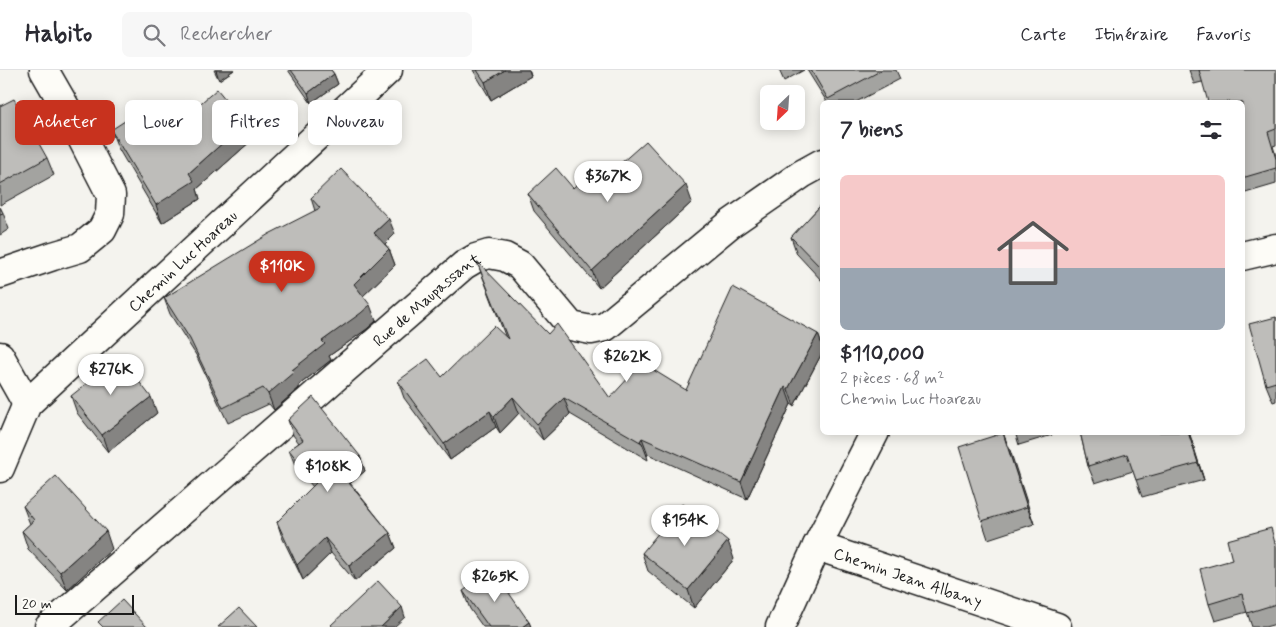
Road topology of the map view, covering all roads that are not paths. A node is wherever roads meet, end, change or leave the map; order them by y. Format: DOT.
graph roads {
  1 [pos="44,70"];
  2 [pos="388,70"];
  3 [pos="820,164"];
  4 [pos="1276,248"];
  5 [pos="1245,255"];
  6 [pos="0,274"];
  7 [pos="0,356"];
  8 [pos="27,404"];
  9 [pos="872,435"];
  10 [pos="0,468"];
  11 [pos="817,546"];
  12 [pos="49,627"];
  13 [pos="780,627"];
  14 [pos="1057,627"];
  1 -- 6 [label="street"];
  2 -- 8 [label="street, Chemin Luc Hoareau"];
  3 -- 12 [label="street, Rue de Maupassant"];
  4 -- 5 [label="street"];
  7 -- 8 [label="street"];
  8 -- 10 [label="street, Chemin Luc Hoareau"];
  9 -- 11 [label="street"];
  11 -- 13 [label="street"];
  11 -- 14 [label="street, Chemin Jean Albany"];
}
